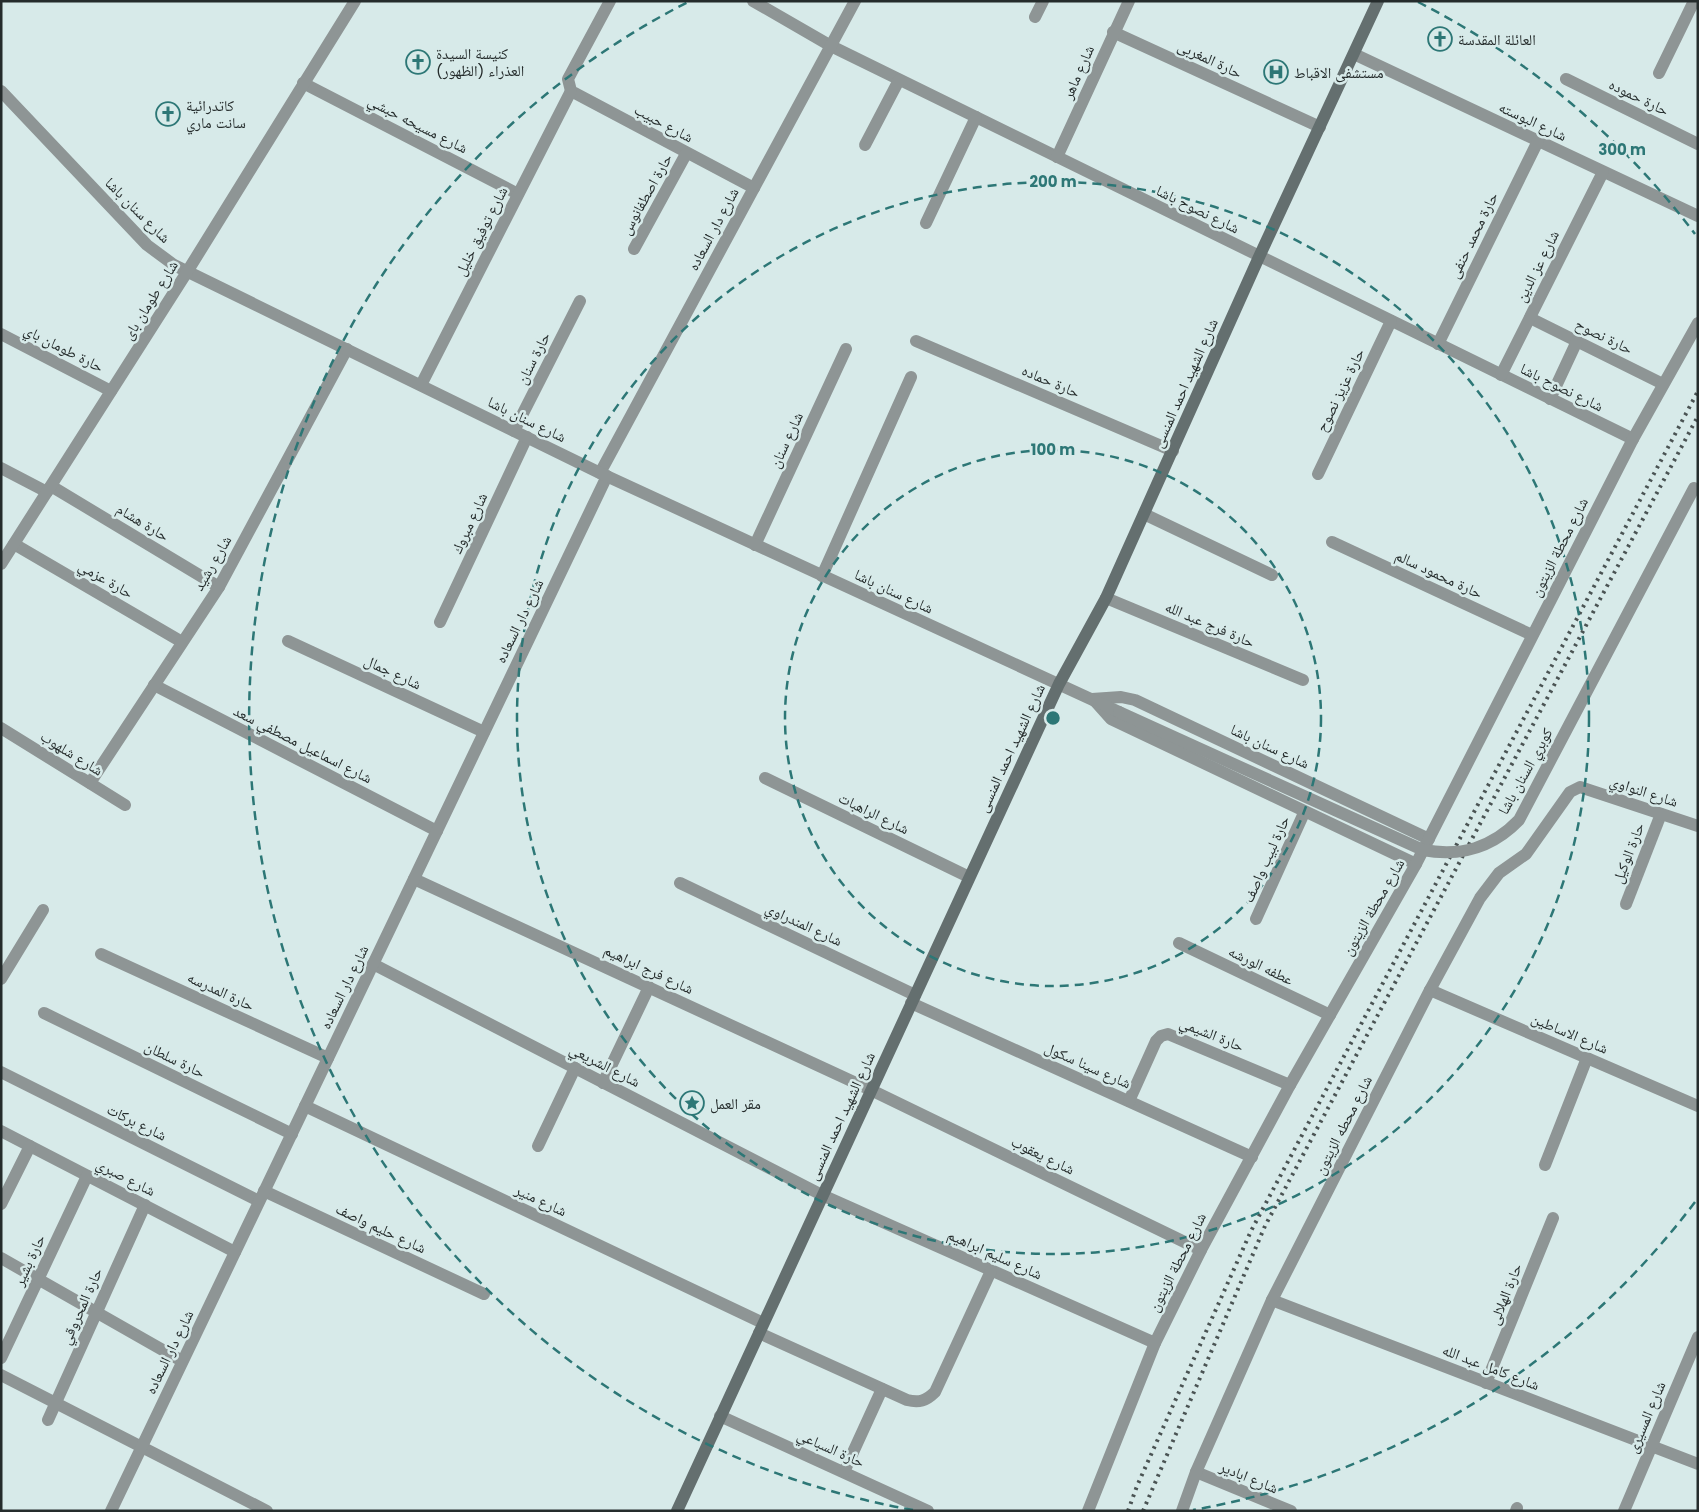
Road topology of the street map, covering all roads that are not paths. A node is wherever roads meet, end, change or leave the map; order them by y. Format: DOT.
graph roads {
  1 [pos="355,1"];
  2 [pos="610,1"];
  3 [pos="753,1"];
  4 [pos="856,1"];
  5 [pos="1043,1"];
  6 [pos="1129,1"];
  7 [pos="1378,1"];
  8 [pos="1694,1"];
  9 [pos="1035,17"];
  10 [pos="1113,32"];
  11 [pos="831,46"];
  12 [pos="1354,54"];
  13 [pos="1659,73"];
  14 [pos="899,80"];
  15 [pos="1566,80"];
  16 [pos="303,83"];
  17 [pos="570,85"];
  18 [pos="1,91"];
  19 [pos="976,118"];
  20 [pos="1320,127"];
  21 [pos="1538,141"];
  22 [pos="1698,144"];
  23 [pos="865,145"];
  24 [pos="686,154"];
  25 [pos="1057,157"];
  26 [pos="1603,172"];
  27 [pos="754,188"];
  28 [pos="518,194"];
  29 [pos="1698,216"];
  30 [pos="926,222"];
  31 [pos="634,249"];
  32 [pos="1259,257"];
  33 [pos="187,272"];
  34 [pos="580,301"];
  35 [pos="1530,318"];
  36 [pos="1391,321"];
  37 [pos="1698,323"];
  38 [pos="1,334"];
  39 [pos="916,341"];
  40 [pos="1577,341"];
  41 [pos="1438,344"];
  42 [pos="347,349"];
  43 [pos="846,349"];
  44 [pos="1501,375"];
  45 [pos="910,378"];
  46 [pos="1664,384"];
  47 [pos="421,385"];
  48 [pos="111,391"];
  49 [pos="1550,399"];
  50 [pos="514,430"];
  51 [pos="527,437"];
  52 [pos="1633,439"];
  53 [pos="1173,450"];
  54 [pos="1,468"];
  55 [pos="1318,474"];
  56 [pos="603,475"];
  57 [pos="1696,485"];
  58 [pos="49,489"];
  59 [pos="1144,514"];
  60 [pos="1332,542"];
  61 [pos="14,544"];
  62 [pos="755,545"];
  63 [pos="1,564"];
  64 [pos="1272,575"];
  65 [pos="822,576"];
  66 [pos="218,587"];
  67 [pos="1106,598"];
  68 [pos="440,622"];
  69 [pos="1532,635"];
  70 [pos="288,641"];
  71 [pos="182,642"];
  72 [pos="1303,680"];
  73 [pos="1058,684"];
  74 [pos="154,685"];
  75 [pos="1092,698"];
  76 [pos="1119,712"];
  77 [pos="1,728"];
  78 [pos="484,732"];
  79 [pos="765,778"];
  80 [pos="90,784"];
  81 [pos="1580,787"];
  82 [pos="125,805"];
  83 [pos="1304,813"];
  84 [pos="1661,814"];
  85 [pos="1698,826"];
  86 [pos="437,831"];
  87 [pos="1429,839"];
  88 [pos="1416,864"];
  89 [pos="969,877"];
  90 [pos="414,879"];
  91 [pos="680,883"];
  92 [pos="1626,904"];
  93 [pos="43,910"];
  94 [pos="1256,919"];
  95 [pos="1179,943"];
  96 [pos="100,954"];
  97 [pos="373,964"];
  98 [pos="1,979"];
  99 [pos="649,987"];
  100 [pos="1430,990"];
  101 [pos="913,999"];
  102 [pos="44,1013"];
  103 [pos="1330,1015"];
  104 [pos="328,1058"];
  105 [pos="1587,1058"];
  106 [pos="575,1068"];
  107 [pos="1,1072"];
  108 [pos="603,1082"];
  109 [pos="1290,1085"];
  110 [pos="871,1090"];
  111 [pos="1129,1101"];
  112 [pos="305,1106"];
  113 [pos="1698,1106"];
  114 [pos="1,1131"];
  115 [pos="292,1134"];
  116 [pos="30,1146"];
  117 [pos="538,1146"];
  118 [pos="1252,1157"];
  119 [pos="1545,1165"];
  120 [pos="87,1176"];
  121 [pos="822,1195"];
  122 [pos="262,1196"];
  123 [pos="1,1204"];
  124 [pos="144,1205"];
  125 [pos="1553,1218"];
  126 [pos="1201,1250"];
  127 [pos="235,1252"];
  128 [pos="1,1258"];
  129 [pos="991,1271"];
  130 [pos="38,1279"];
  131 [pos="484,1294"];
  132 [pos="1272,1300"];
  133 [pos="97,1312"];
  134 [pos="761,1328"];
  135 [pos="1698,1337"];
  136 [pos="1155,1343"];
  137 [pos="1,1358"];
  138 [pos="182,1362"];
  139 [pos="1,1375"];
  140 [pos="1486,1383"];
  141 [pos="882,1389"];
  142 [pos="56,1402"];
  143 [pos="720,1416"];
  144 [pos="48,1420"];
  145 [pos="142,1445"];
  146 [pos="1651,1446"];
  147 [pos="1698,1464"];
  148 [pos="844,1472"];
  149 [pos="1196,1472"];
  150 [pos="111,1511"];
  151 [pos="267,1511"];
  152 [pos="676,1511"];
  153 [pos="928,1511"];
  154 [pos="1088,1511"];
  155 [pos="1182,1511"];
  156 [pos="1290,1511"];
  157 [pos="1624,1511"];
  1 -- 16 [label="street, شارع طومان باى"];
  2 -- 17 [label="street, شارع توفيق خليل"];
  3 -- 11 [label="street, شارع نصوح باشا"];
  4 -- 11 [label="street, شارع دار السعاده"];
  5 -- 9 [label="street"];
  6 -- 10 [label="street, شارع ماهر"];
  7 -- 12 [label="main road, شارع الشهيد احمد المنسى"];
  8 -- 13 [label="street"];
  10 -- 20 [label="street, حارة المغربى"];
  10 -- 25 [label="street, شارع ماهر"];
  11 -- 14 [label="street, شارع نصوح باشا"];
  11 -- 27 [label="street, شارع دار السعاده"];
  12 -- 20 [label="main road, شارع الشهيد احمد المنسى"];
  12 -- 21 [label="street, شارع البوسته"];
  14 -- 19 [label="street, شارع نصوح باشا"];
  14 -- 23 [label="street"];
  15 -- 22 [label="street, حارة حموده"];
  16 -- 28 [label="street, شارع مسيحه حبشي"];
  16 -- 33 [label="street, شارع طومان باى"];
  17 -- 24 [label="street, شارع حبيب"];
  17 -- 28 [label="street, شارع توفيق خليل"];
  18 -- 33 [label="street, شارع سنان باشا"];
  19 -- 25 [label="street, شارع نصوح باشا"];
  19 -- 30 [label="street"];
  20 -- 32 [label="main road, شارع الشهيد احمد المنسى"];
  21 -- 26 [label="street, شارع البوسته"];
  21 -- 41 [label="street, حارة محمد حنفى"];
  24 -- 27 [label="street, شارع حبيب"];
  24 -- 31 [label="street, حارة اصطفانوس"];
  25 -- 32 [label="street, شارع نصوح باشا"];
  26 -- 29 [label="street, شارع البوسته"];
  26 -- 35 [label="street, شارع عز الدين"];
  27 -- 56 [label="street, شارع دار السعاده"];
  28 -- 47 [label="street, شارع توفيق خليل"];
  32 -- 36 [label="street, شارع نصوح باشا"];
  32 -- 53 [label="main road, شارع الشهيد احمد المنسى"];
  33 -- 42 [label="street, شارع سنان باشا"];
  33 -- 48 [label="street, شارع طومان باى"];
  34 -- 50 [label="street, حارة سنان"];
  35 -- 40 [label="street, حارة نصوح"];
  35 -- 44 [label="street, شارع عز الدين"];
  36 -- 41 [label="street, شارع نصوح باشا"];
  36 -- 55 [label="street, حارة عزيز نصوح"];
  37 -- 46 [label="street, شارع محطة الزيتون"];
  38 -- 48 [label="street, حارة طومان باي"];
  39 -- 53 [label="street, حارة حماده"];
  40 -- 46 [label="street, حارة نصوح"];
  40 -- 49 [label="street"];
  41 -- 44 [label="street, شارع نصوح باشا"];
  42 -- 47 [label="street, شارع سنان باشا"];
  42 -- 66 [label="street, شارع رشيد"];
  43 -- 62 [label="street, شارع سنان"];
  44 -- 49 [label="street, شارع نصوح باشا"];
  45 -- 65 [label="street"];
  46 -- 52 [label="street, شارع محطة الزيتون"];
  47 -- 50 [label="street, شارع سنان باشا"];
  48 -- 58 [label="street, شارع طومان باى"];
  49 -- 52 [label="street, شارع نصوح باشا"];
  50 -- 51 [label="street, شارع سنان باشا"];
  51 -- 56 [label="street, شارع سنان باشا"];
  51 -- 68 [label="street, شارع مبروك"];
  52 -- 69 [label="street, شارع محطة الزيتون"];
  53 -- 59 [label="main road, شارع الشهيد احمد المنسى"];
  54 -- 58 [label="street, حارة هشام"];
  56 -- 62 [label="street, شارع سنان باشا"];
  56 -- 78 [label="street, شارع دار السعاده"];
  57 -- 76 [label="street, كوبري السنان باشا, bridge"];
  58 -- 61 [label="street, شارع طومان باى"];
  58 -- 66 [label="street, حارة هشام"];
  59 -- 64 [label="street"];
  59 -- 67 [label="main road, شارع الشهيد احمد المنسى"];
  60 -- 69 [label="street, حارة محمود سالم"];
  61 -- 63 [label="street, شارع طومان باى"];
  61 -- 71 [label="street, حارة عزمي"];
  62 -- 65 [label="street, شارع سنان باشا"];
  65 -- 73 [label="street, شارع سنان باشا"];
  66 -- 71 [label="street, شارع رشيد"];
  67 -- 72 [label="street, حارة فرج عبد الله"];
  67 -- 73 [label="main road, شارع الشهيد احمد المنسى"];
  69 -- 87 [label="street, شارع محطة الزيتون"];
  70 -- 78 [label="street, شارع جمال"];
  71 -- 74 [label="street, شارع رشيد"];
  73 -- 75 [label="street, شارع سنان باشا"];
  73 -- 89 [label="main road, شارع الشهيد احمد المنسى"];
  74 -- 80 [label="street, شارع رشيد"];
  74 -- 86 [label="street, شارع اسماعيل مصطفي سعد"];
  75 -- 76 [label="street, شارع سنان باشا"];
  75 -- 83 [label="street, شارع سنان باشا"];
  75 -- 87 [label="street, شارع سنان باشا"];
  77 -- 80 [label="street, شارع شلهوب"];
  78 -- 86 [label="street, شارع دار السعاده"];
  79 -- 89 [label="street, شارع الراهبات"];
  80 -- 82 [label="street, شارع شلهوب"];
  81 -- 84 [label="street, شارع النواوي"];
  81 -- 100 [label="street, شارع محطه الزيتون"];
  83 -- 88 [label="street, شارع سنان باشا"];
  83 -- 94 [label="street, حارة لبيب واصف"];
  84 -- 85 [label="street, شارع النواوي"];
  84 -- 92 [label="street, حارة الوكيل"];
  86 -- 90 [label="street, شارع دار السعاده"];
  87 -- 88 [label="street, شارع محطة الزيتون"];
  88 -- 103 [label="street, شارع محطة الزيتون"];
  89 -- 101 [label="main road, شارع الشهيد احمد المنسى"];
  90 -- 97 [label="street, شارع دار السعاده"];
  90 -- 99 [label="street, شارع فرج ابراهيم"];
  91 -- 101 [label="street, شارع المندراوي"];
  93 -- 98 [label="street"];
  95 -- 103 [label="street, عطفه الورشه"];
  96 -- 104 [label="street, حارة المدرسه"];
  97 -- 104 [label="street, شارع دار السعاده"];
  97 -- 106 [label="street, شارع الشريعي"];
  99 -- 108 [label="street"];
  99 -- 110 [label="street, شارع فرج ابراهيم"];
  100 -- 105 [label="street, شارع الاساطين"];
  100 -- 132 [label="street, شارع محطه الزيتون"];
  101 -- 110 [label="main road, شارع الشهيد احمد المنسى"];
  101 -- 111 [label="street, شارع سينا سكول"];
  102 -- 115 [label="street, حارة سلطان"];
  103 -- 109 [label="street, شارع محطة الزيتون"];
  104 -- 112 [label="street, شارع دار السعاده"];
  105 -- 113 [label="street, شارع الاساطين"];
  105 -- 119 [label="street"];
  106 -- 108 [label="street, شارع الشريعي"];
  106 -- 117 [label="street"];
  107 -- 122 [label="street, شارع بركات"];
  108 -- 121 [label="street, شارع الشريعي"];
  109 -- 111 [label="street, حارة الشيمي"];
  109 -- 118 [label="street, شارع محطة الزيتون"];
  110 -- 121 [label="main road, شارع الشهيد احمد المنسى"];
  110 -- 126 [label="street, شارع يعقوب"];
  111 -- 118 [label="street, شارع سينا سكول"];
  112 -- 115 [label="street, شارع دار السعاده"];
  112 -- 134 [label="street, شارع منير"];
  114 -- 116 [label="street, شارع صبري"];
  115 -- 122 [label="street, شارع دار السعاده"];
  116 -- 120 [label="street, شارع صبري"];
  116 -- 123 [label="street"];
  118 -- 126 [label="street, شارع محطة الزيتون"];
  120 -- 124 [label="street, شارع صبري"];
  120 -- 130 [label="street, حارة بشير"];
  121 -- 129 [label="street, شارع سليم ابراهيم"];
  121 -- 134 [label="main road, شارع الشهيد احمد المنسى"];
  122 -- 127 [label="street, شارع دار السعاده"];
  122 -- 131 [label="street, شارع حليم واصف"];
  124 -- 127 [label="street, شارع صبري"];
  124 -- 133 [label="street, حارة المحروقي"];
  125 -- 140 [label="street, حارة الهلالى"];
  126 -- 136 [label="street, شارع محطة الزيتون"];
  127 -- 138 [label="street, شارع دار السعاده"];
  128 -- 130 [label="street"];
  129 -- 136 [label="street, شارع سليم ابراهيم"];
  129 -- 141 [label="street, شارع منير"];
  130 -- 133 [label="street"];
  130 -- 137 [label="street, حارة بشير"];
  132 -- 140 [label="street, شارع كامل عبد الله"];
  132 -- 149 [label="street, شارع محطه الزيتون"];
  133 -- 138 [label="street"];
  133 -- 142 [label="street, حارة المحروقي"];
  134 -- 141 [label="street, شارع منير"];
  134 -- 143 [label="main road, شارع الشهيد احمد المنسى"];
  135 -- 146 [label="street, شارع المسيرى"];
  136 -- 154 [label="street, شارع محطة الزيتون"];
  138 -- 145 [label="street, شارع دار السعاده"];
  139 -- 142 [label="street"];
  140 -- 146 [label="street, شارع كامل عبد الله"];
  141 -- 148 [label="street"];
  142 -- 144 [label="street, حارة المحروقي"];
  142 -- 145 [label="street"];
  143 -- 148 [label="street, حارة السباعي"];
  143 -- 152 [label="main road, شارع الشهيد احمد المنسى"];
  145 -- 150 [label="street, شارع دار السعاده"];
  145 -- 151 [label="street"];
  146 -- 147 [label="street, شارع كامل عبد الله"];
  146 -- 157 [label="street, شارع المسيرى"];
  148 -- 153 [label="street, حارة السباعي"];
  149 -- 155 [label="street, شارع محطه الزيتون"];
  149 -- 156 [label="street, شارع ابادير"];
}
